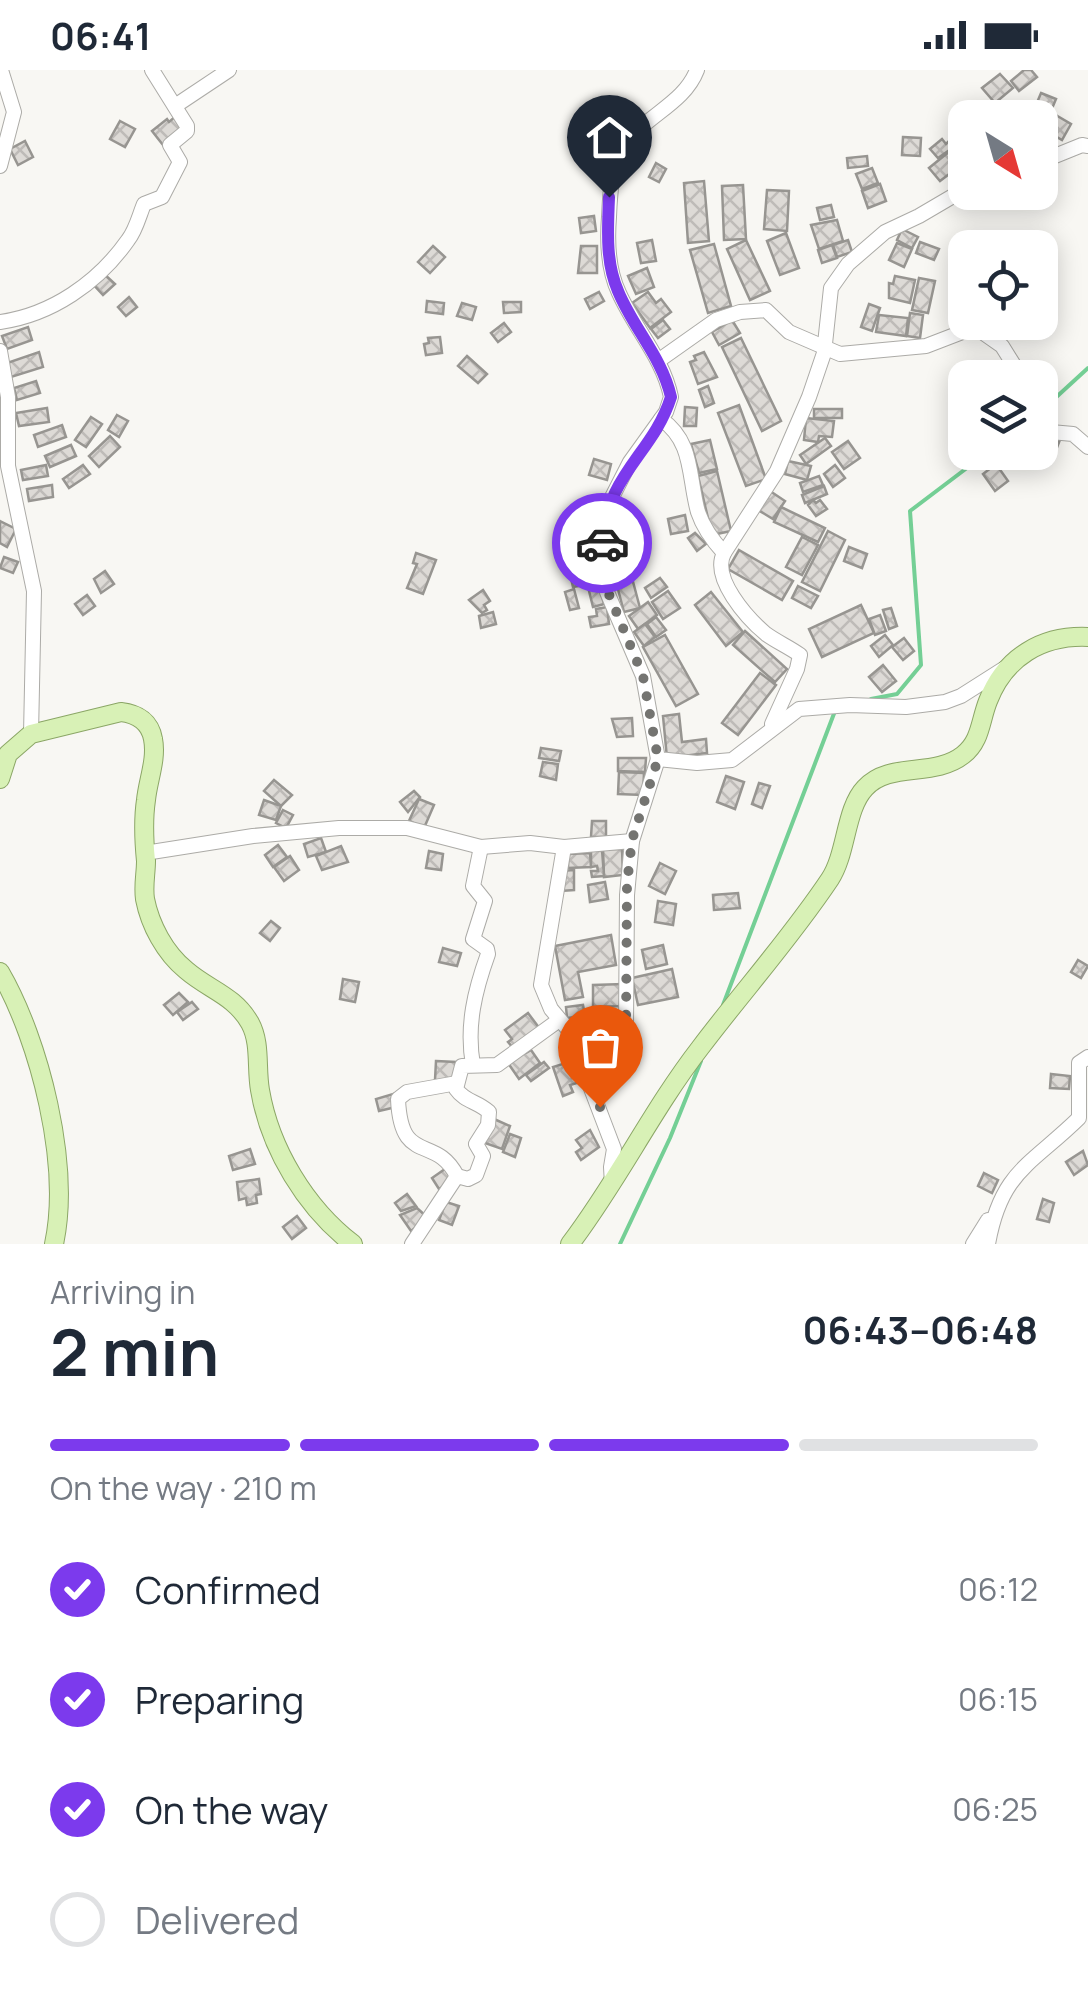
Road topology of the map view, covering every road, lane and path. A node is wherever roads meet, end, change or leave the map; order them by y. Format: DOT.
graph roads {
  1 [pos="1,70"];
  2 [pos="152,70"];
  3 [pos="229,70"];
  4 [pos="696,70"];
  5 [pos="175,106"];
  6 [pos="1088,146"];
  7 [pos="1058,155"];
  8 [pos="0,166"];
  9 [pos="948,199"];
  10 [pos="0,322"];
  11 [pos="824,348"];
  12 [pos="0,352"];
  13 [pos="1011,360"];
  14 [pos="658,361"];
  15 [pos="660,419"];
  16 [pos="1058,433"];
  17 [pos="1088,447"];
  18 [pos="724,552"];
  19 [pos="1088,637"];
  20 [pos="1010,664"];
  21 [pos="770,729"];
  22 [pos="31,734"];
  23 [pos="658,759"];
  24 [pos="0,779"];
  25 [pos="632,840"];
  26 [pos="564,846"];
  27 [pos="481,847"];
  28 [pos="145,853"];
  29 [pos="0,972"];
  30 [pos="559,1020"];
  31 [pos="1088,1057"];
  32 [pos="473,1064"];
  33 [pos="588,1078"];
  34 [pos="457,1083"];
  35 [pos="457,1176"];
  36 [pos="612,1186"];
  37 [pos="994,1211"];
  38 [pos="344,1242"];
  39 [pos="54,1244"];
  40 [pos="412,1244"];
  41 [pos="570,1244"];
  42 [pos="973,1244"];
  43 [pos="988,1244"];
  1 -- 8 [label="street"];
  2 -- 5 [label="street"];
  3 -- 5 [label="street"];
  4 -- 14 [label="street"];
  5 -- 10 [label="street"];
  6 -- 7 [label="street"];
  9 -- 11 [label="street"];
  11 -- 13 [label="street"];
  11 -- 14 [label="street"];
  11 -- 18 [label="street"];
  12 -- 22 [label="street"];
  14 -- 15 [label="street"];
  15 -- 18 [label="street"];
  15 -- 23 [label="street"];
  16 -- 17 [label="street"];
  18 -- 21 [label="street"];
  19 -- 20 [label="main road"];
  20 -- 21 [label="street"];
  20 -- 36 [label="main road"];
  21 -- 23 [label="street"];
  22 -- 24 [label="main road"];
  22 -- 28 [label="main road"];
  23 -- 25 [label="street"];
  25 -- 26 [label="street"];
  25 -- 33 [label="street"];
  26 -- 27 [label="street"];
  26 -- 30 [label="street"];
  27 -- 28 [label="street"];
  27 -- 32 [label="street"];
  28 -- 38 [label="main road"];
  29 -- 39 [label="main road"];
  30 -- 32 [label="street"];
  30 -- 33 [label="street"];
  31 -- 37 [label="street"];
  32 -- 34 [label="street"];
  33 -- 36 [label="street"];
  34 -- 35 [label="street"];
  34 -- 35 [label="street"];
  35 -- 40 [label="street"];
  36 -- 41 [label="main road"];
  37 -- 42 [label="street"];
  37 -- 43 [label="street"];
}
